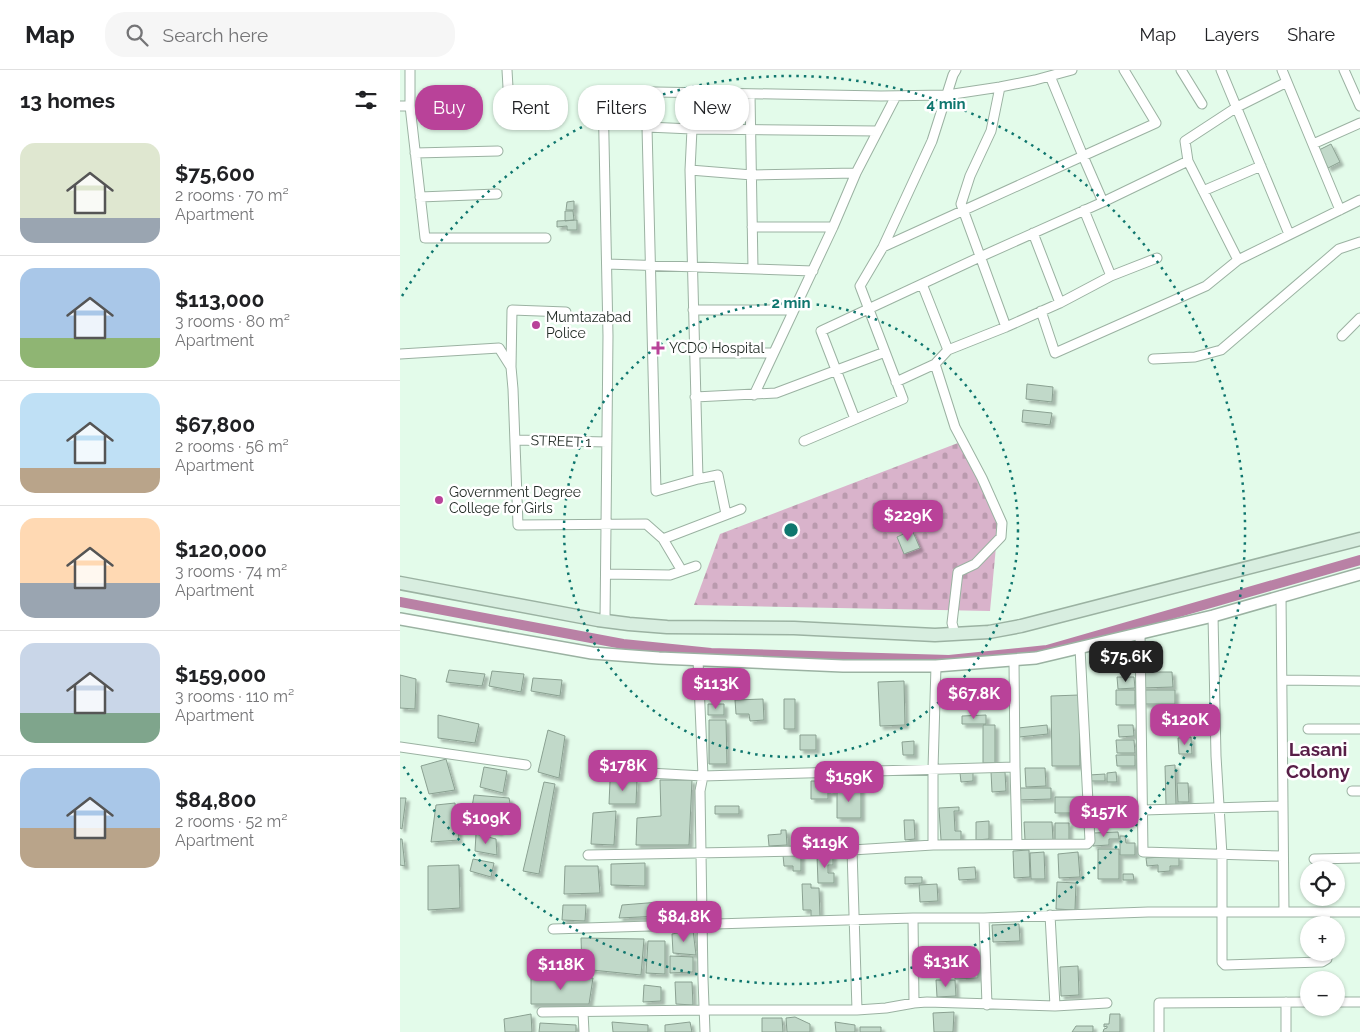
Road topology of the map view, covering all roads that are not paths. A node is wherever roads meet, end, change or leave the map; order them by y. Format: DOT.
graph roads {
  1 [pos="410,70"];
  2 [pos="507,70"];
  3 [pos="956,70"];
  4 [pos="1072,70"];
  5 [pos="1124,70"];
  6 [pos="1181,70"];
  7 [pos="1221,70"];
  8 [pos="1282,70"];
  9 [pos="1344,70"];
  10 [pos="1050,76"];
  11 [pos="1287,82"];
  12 [pos="508,85"];
  13 [pos="1000,87"];
  14 [pos="750,94"];
  15 [pos="947,95"];
  16 [pos="896,96"];
  17 [pos="1202,104"];
  18 [pos="400,106"];
  19 [pos="410,106"];
  20 [pos="1360,106"];
  21 [pos="1237,107"];
  22 [pos="1360,123"];
  23 [pos="675,128"];
  24 [pos="692,130"];
  25 [pos="750,130"];
  26 [pos="877,131"];
  27 [pos="1313,144"];
  28 [pos="498,151"];
  29 [pos="415,153"];
  30 [pos="1083,156"];
  31 [pos="1188,161"];
  32 [pos="1261,166"];
  33 [pos="690,170"];
  34 [pos="856,173"];
  35 [pos="752,175"];
  36 [pos="1203,191"];
  37 [pos="497,194"];
  38 [pos="420,197"];
  39 [pos="1360,200"];
  40 [pos="1103,202"];
  41 [pos="964,210"];
  42 [pos="1084,210"];
  43 [pos="1340,210"];
  44 [pos="752,227"];
  45 [pos="834,227"];
  46 [pos="1033,233"];
  47 [pos="1289,234"];
  48 [pos="546,238"];
  49 [pos="1360,242"];
  50 [pos="883,247"];
  51 [pos="980,257"];
  52 [pos="1157,258"];
  53 [pos="1238,260"];
  54 [pos="607,264"];
  55 [pos="651,265"];
  56 [pos="692,267"];
  57 [pos="753,269"];
  58 [pos="813,271"];
  59 [pos="1111,276"];
  60 [pos="922,284"];
  61 [pos="1060,304"];
  62 [pos="868,309"];
  63 [pos="693,310"];
  64 [pos="794,310"];
  65 [pos="566,312"];
  66 [pos="1041,312"];
  67 [pos="1360,318"];
  68 [pos="1006,327"];
  69 [pos="1342,336"];
  70 [pos="948,350"];
  71 [pos="694,352"];
  72 [pos="885,352"];
  73 [pos="400,354"];
  74 [pos="774,354"];
  75 [pos="1153,359"];
  76 [pos="935,364"];
  77 [pos="510,367"];
  78 [pos="836,371"];
  79 [pos="896,382"];
  80 [pos="754,394"];
  81 [pos="695,397"];
  82 [pos="855,419"];
  83 [pos="515,440"];
  84 [pos="804,441"];
  85 [pos="607,442"];
  86 [pos="698,479"];
  87 [pos="740,508"];
  88 [pos="726,514"];
  89 [pos="606,523"];
  90 [pos="663,539"];
  91 [pos="1360,539"];
  92 [pos="696,566"];
  93 [pos="682,570"];
  94 [pos="606,574"];
  95 [pos="1360,574"];
  96 [pos="400,583"];
  97 [pos="1281,596"];
  98 [pos="1213,616"];
  99 [pos="400,619"];
  100 [pos="605,621"];
  101 [pos="955,634"];
  102 [pos="1140,634"];
  103 [pos="1080,648"];
  104 [pos="698,660"];
  105 [pos="1014,660"];
  106 [pos="936,666"];
  107 [pos="1282,680"];
  108 [pos="1360,681"];
  109 [pos="1360,728"];
  110 [pos="1308,729"];
  111 [pos="400,747"];
  112 [pos="526,765"];
  113 [pos="1014,767"];
  114 [pos="933,769"];
  115 [pos="613,771"];
  116 [pos="703,776"];
  117 [pos="1283,806"];
  118 [pos="1219,808"];
  119 [pos="1143,810"];
  120 [pos="1017,844"];
  121 [pos="933,845"];
  122 [pos="852,850"];
  123 [pos="702,853"];
  124 [pos="588,855"];
  125 [pos="1222,855"];
  126 [pos="1283,856"];
  127 [pos="1360,858"];
  128 [pos="1314,859"];
  129 [pos="1222,912"];
  130 [pos="1284,912"];
  131 [pos="1325,912"];
  132 [pos="1360,912"];
  133 [pos="1050,915"];
  134 [pos="1325,916"];
  135 [pos="913,918"];
  136 [pos="984,918"];
  137 [pos="854,920"];
  138 [pos="703,924"];
  139 [pos="553,929"];
  140 [pos="1324,961"];
  141 [pos="1286,1002"];
  142 [pos="1300,1002"];
  143 [pos="1345,1002"];
  144 [pos="1360,1002"];
  145 [pos="914,1003"];
  146 [pos="1108,1003"];
  147 [pos="988,1005"];
  148 [pos="1055,1006"];
  149 [pos="704,1010"];
  150 [pos="857,1010"];
  151 [pos="542,1012"];
  152 [pos="583,1012"];
  153 [pos="584,1032"];
  154 [pos="705,1032"];
  155 [pos="1159,1032"];
  156 [pos="1286,1032"];
  1 -- 19 [label="street"];
  2 -- 12 [label="street"];
  3 -- 15 [label="street"];
  4 -- 10 [label="street"];
  5 -- 30 [label="street"];
  6 -- 17 [label="street"];
  7 -- 21 [label="street"];
  8 -- 11 [label="street"];
  9 -- 20 [label="street"];
  10 -- 13 [label="street"];
  10 -- 30 [label="street"];
  11 -- 21 [label="street"];
  11 -- 27 [label="street"];
  13 -- 15 [label="street"];
  13 -- 41 [label="street"];
  14 -- 16 [label="street"];
  14 -- 25 [label="street"];
  14 -- 54 [label="street"];
  15 -- 16 [label="street"];
  15 -- 50 [label="street"];
  16 -- 26 [label="street"];
  18 -- 19 [label="street"];
  19 -- 29 [label="street"];
  21 -- 31 [label="street"];
  21 -- 32 [label="street"];
  22 -- 27 [label="street"];
  23 -- 55 [label="street"];
  24 -- 33 [label="street"];
  25 -- 26 [label="street"];
  25 -- 35 [label="street"];
  26 -- 34 [label="street"];
  27 -- 43 [label="street"];
  28 -- 29 [label="street"];
  29 -- 38 [label="street"];
  30 -- 40 [label="street"];
  30 -- 41 [label="street"];
  31 -- 36 [label="street"];
  31 -- 40 [label="street"];
  32 -- 36 [label="street"];
  32 -- 47 [label="street"];
  33 -- 35 [label="street"];
  33 -- 56 [label="street"];
  34 -- 35 [label="street"];
  34 -- 45 [label="street"];
  35 -- 44 [label="street"];
  36 -- 53 [label="street"];
  37 -- 38 [label="street"];
  38 -- 48 [label="street"];
  39 -- 43 [label="street"];
  40 -- 42 [label="street"];
  41 -- 50 [label="street"];
  41 -- 51 [label="street"];
  42 -- 46 [label="street"];
  42 -- 59 [label="street"];
  43 -- 47 [label="street"];
  44 -- 45 [label="street"];
  44 -- 57 [label="street"];
  45 -- 58 [label="street"];
  46 -- 51 [label="street"];
  46 -- 61 [label="street"];
  47 -- 53 [label="street"];
  49 -- 75 [label="street"];
  50 -- 62 [label="street"];
  51 -- 60 [label="street"];
  51 -- 68 [label="street"];
  52 -- 59 [label="street"];
  53 -- 66 [label="street"];
  54 -- 55 [label="street"];
  54 -- 85 [label="street"];
  55 -- 56 [label="street"];
  55 -- 86 [label="street"];
  56 -- 57 [label="street"];
  56 -- 63 [label="street"];
  57 -- 58 [label="street"];
  58 -- 64 [label="street"];
  59 -- 61 [label="street"];
  60 -- 62 [label="street"];
  60 -- 70 [label="street"];
  61 -- 66 [label="street"];
  62 -- 72 [label="street"];
  62 -- 78 [label="street"];
  63 -- 64 [label="street"];
  63 -- 71 [label="street"];
  64 -- 74 [label="street"];
  65 -- 77 [label="street"];
  66 -- 68 [label="street"];
  67 -- 69 [label="street"];
  68 -- 70 [label="street"];
  70 -- 76 [label="street"];
  71 -- 74 [label="street"];
  71 -- 81 [label="street"];
  72 -- 78 [label="street"];
  72 -- 79 [label="street"];
  73 -- 77 [label="street"];
  74 -- 80 [label="street"];
  76 -- 79 [label="street"];
  76 -- 101 [label="street"];
  77 -- 83 [label="street"];
  78 -- 80 [label="street"];
  78 -- 82 [label="street"];
  79 -- 82 [label="street"];
  80 -- 81 [label="street"];
  81 -- 86 [label="street"];
  82 -- 84 [label="street"];
  83 -- 85 [label="street, STREET 1"];
  83 -- 89 [label="street"];
  85 -- 89 [label="street"];
  86 -- 88 [label="street"];
  87 -- 88 [label="street"];
  88 -- 90 [label="street"];
  89 -- 90 [label="street"];
  89 -- 94 [label="street"];
  90 -- 93 [label="street"];
  91 -- 101 [label="main road"];
  92 -- 93 [label="street"];
  93 -- 94 [label="street"];
  94 -- 100 [label="street"];
  95 -- 97 [label="street"];
  96 -- 100 [label="main road"];
  97 -- 98 [label="street"];
  97 -- 107 [label="street"];
  98 -- 102 [label="street"];
  98 -- 118 [label="street"];
  99 -- 104 [label="street"];
  100 -- 101 [label="main road"];
  102 -- 103 [label="street"];
  102 -- 119 [label="street"];
  103 -- 105 [label="street"];
  103 -- 120 [label="street"];
  104 -- 106 [label="street"];
  104 -- 116 [label="street"];
  105 -- 106 [label="street"];
  105 -- 113 [label="street"];
  106 -- 114 [label="street"];
  107 -- 108 [label="street"];
  107 -- 117 [label="street"];
  109 -- 110 [label="street"];
  111 -- 112 [label="street"];
  113 -- 114 [label="street"];
  113 -- 120 [label="street"];
  114 -- 116 [label="street"];
  114 -- 121 [label="street"];
  115 -- 116 [label="street"];
  116 -- 123 [label="street"];
  117 -- 118 [label="street"];
  117 -- 126 [label="street"];
  118 -- 119 [label="street"];
  118 -- 125 [label="street"];
  119 -- 125 [label="street"];
  120 -- 121 [label="street"];
  121 -- 122 [label="street"];
  122 -- 123 [label="street"];
  122 -- 137 [label="street"];
  123 -- 124 [label="street"];
  123 -- 138 [label="street"];
  125 -- 126 [label="street"];
  125 -- 129 [label="street"];
  126 -- 130 [label="street"];
  127 -- 128 [label="street"];
  129 -- 130 [label="street"];
  129 -- 133 [label="street"];
  129 -- 140 [label="street"];
  130 -- 131 [label="street"];
  131 -- 132 [label="street"];
  131 -- 134 [label="street"];
  133 -- 136 [label="street"];
  133 -- 148 [label="street"];
  135 -- 136 [label="street"];
  135 -- 137 [label="street"];
  135 -- 145 [label="street"];
  136 -- 147 [label="street"];
  137 -- 138 [label="street"];
  137 -- 150 [label="street"];
  138 -- 139 [label="street"];
  138 -- 149 [label="street"];
  141 -- 142 [label="street"];
  141 -- 155 [label="street"];
  141 -- 156 [label="street"];
  143 -- 144 [label="street"];
  145 -- 147 [label="street"];
  145 -- 150 [label="street"];
  146 -- 148 [label="street"];
  147 -- 148 [label="street"];
  149 -- 150 [label="street"];
  149 -- 152 [label="street"];
  149 -- 154 [label="street"];
  151 -- 152 [label="street"];
  152 -- 153 [label="street"];
}
